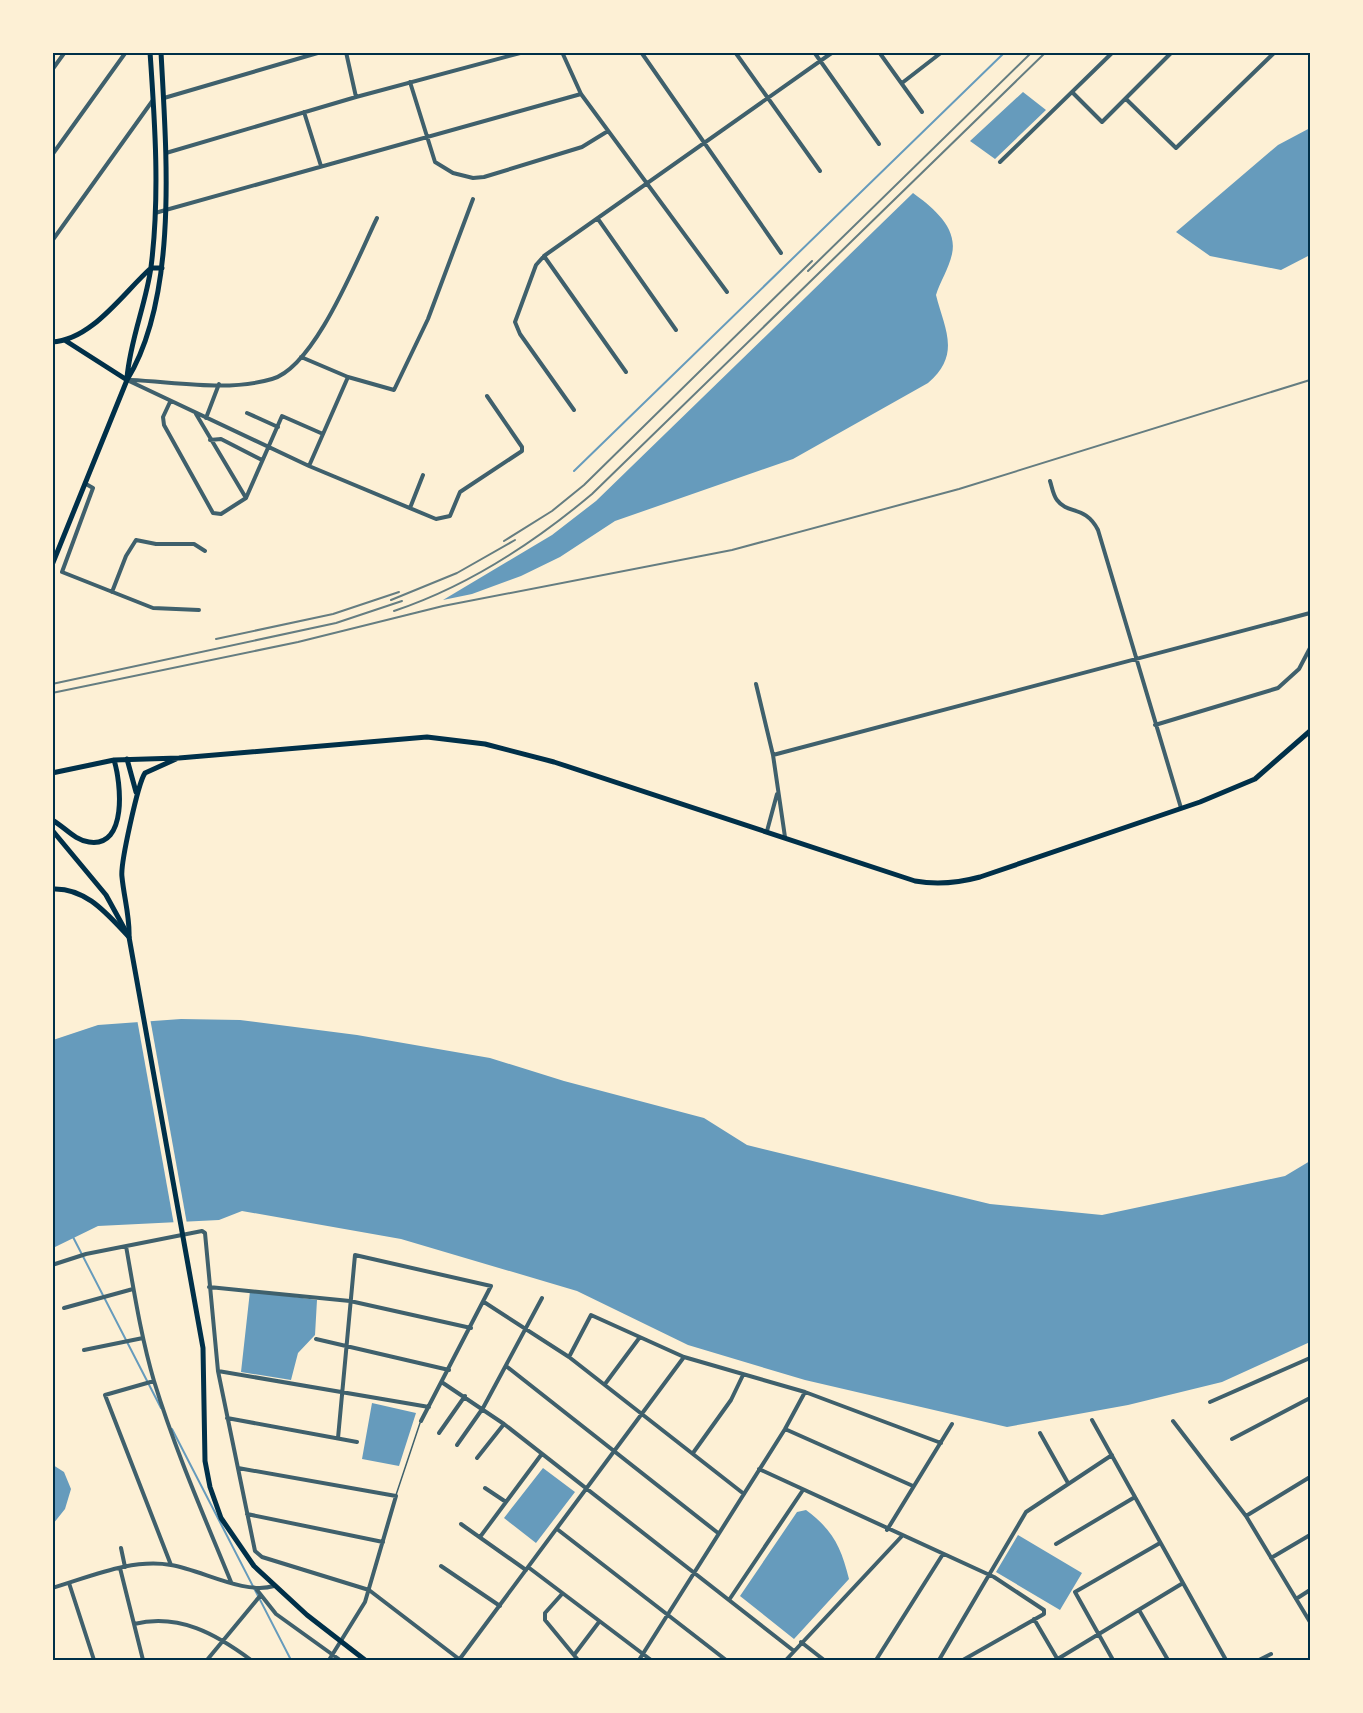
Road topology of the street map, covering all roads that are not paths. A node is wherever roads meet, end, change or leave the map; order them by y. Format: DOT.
graph roads {
  1 [pos="65,52"];
  2 [pos="126,52"];
  3 [pos="150,52"];
  4 [pos="161,52"];
  5 [pos="321,52"];
  6 [pos="346,52"];
  7 [pos="524,52"];
  8 [pos="562,52"];
  9 [pos="641,52"];
  10 [pos="735,52"];
  11 [pos="814,52"];
  12 [pos="833,52"];
  13 [pos="879,52"];
  14 [pos="942,52"];
  15 [pos="1113,52"];
  16 [pos="1172,52"];
  17 [pos="1275,52"];
  18 [pos="821,62"];
  19 [pos="52,70"];
  20 [pos="410,82"];
  21 [pos="902,83"];
  22 [pos="1072,92"];
  23 [pos="581,94"];
  24 [pos="356,97"];
  25 [pos="163,98"];
  26 [pos="153,99"];
  27 [pos="769,99"];
  28 [pos="1126,99"];
  29 [pos="304,112"];
  30 [pos="922,112"];
  31 [pos="608,131"];
  32 [pos="427,137"];
  33 [pos="704,143"];
  34 [pos="879,144"];
  35 [pos="165,154"];
  36 [pos="52,155"];
  37 [pos="1000,162"];
  38 [pos="321,166"];
  39 [pos="820,171"];
  40 [pos="648,184"];
  41 [pos="473,198"];
  42 [pos="166,209"];
  43 [pos="155,213"];
  44 [pos="377,218"];
  45 [pos="598,219"];
  46 [pos="52,241"];
  47 [pos="781,253"];
  48 [pos="543,256"];
  49 [pos="151,268"];
  50 [pos="162,268"];
  51 [pos="727,292"];
  52 [pos="676,330"];
  53 [pos="66,341"];
  54 [pos="52,342"];
  55 [pos="301,357"];
  56 [pos="626,372"];
  57 [pos="348,376"];
  58 [pos="127,380"];
  59 [pos="219,384"];
  60 [pos="487,396"];
  61 [pos="170,402"];
  62 [pos="574,410"];
  63 [pos="247,413"];
  64 [pos="195,414"];
  65 [pos="206,418"];
  66 [pos="278,427"];
  67 [pos="323,434"];
  68 [pos="210,440"];
  69 [pos="268,447"];
  70 [pos="262,460"];
  71 [pos="309,466"];
  72 [pos="423,476"];
  73 [pos="1050,481"];
  74 [pos="86,484"];
  75 [pos="246,498"];
  76 [pos="410,508"];
  77 [pos="205,551"];
  78 [pos="52,565"];
  79 [pos="112,592"];
  80 [pos="199,610"];
  81 [pos="1311,613"];
  82 [pos="1311,648"];
  83 [pos="1135,659"];
  84 [pos="756,684"];
  85 [pos="1155,725"];
  86 [pos="1311,731"];
  87 [pos="773,755"];
  88 [pos="179,758"];
  89 [pos="127,759"];
  90 [pos="114,760"];
  91 [pos="52,772"];
  92 [pos="778,791"];
  93 [pos="137,794"];
  94 [pos="1181,808"];
  95 [pos="52,820"];
  96 [pos="52,830"];
  97 [pos="767,831"];
  98 [pos="785,837"];
  99 [pos="52,889"];
  100 [pos="129,937"];
  101 [pos="126,1246"];
  102 [pos="52,1265"];
  103 [pos="209,1287"];
  104 [pos="133,1289"];
  105 [pos="542,1298"];
  106 [pos="350,1301"];
  107 [pos="484,1302"];
  108 [pos="64,1308"];
  109 [pos="471,1328"];
  110 [pos="527,1328"];
  111 [pos="640,1337"];
  112 [pos="143,1338"];
  113 [pos="316,1339"];
  114 [pos="345,1345"];
  115 [pos="84,1350"];
  116 [pos="569,1357"];
  117 [pos="684,1357"];
  118 [pos="1311,1358"];
  119 [pos="506,1366"];
  120 [pos="449,1370"];
  121 [pos="218,1371"];
  122 [pos="743,1375"];
  123 [pos="154,1381"];
  124 [pos="443,1383"];
  125 [pos="605,1384"];
  126 [pos="342,1391"];
  127 [pos="805,1392"];
  128 [pos="465,1396"];
  129 [pos="1311,1398"];
  130 [pos="1210,1402"];
  131 [pos="429,1407"];
  132 [pos="483,1408"];
  133 [pos="643,1413"];
  134 [pos="227,1418"];
  135 [pos="1092,1420"];
  136 [pos="421,1421"];
  137 [pos="1173,1421"];
  138 [pos="504,1424"];
  139 [pos="952,1424"];
  140 [pos="785,1429"];
  141 [pos="439,1433"];
  142 [pos="1040,1433"];
  143 [pos="338,1438"];
  144 [pos="1232,1439"];
  145 [pos="357,1442"];
  146 [pos="941,1443"];
  147 [pos="457,1444"];
  148 [pos="614,1451"];
  149 [pos="693,1453"];
  150 [pos="541,1455"];
  151 [pos="1112,1455"];
  152 [pos="477,1458"];
  153 [pos="238,1468"];
  154 [pos="759,1469"];
  155 [pos="1311,1477"];
  156 [pos="1068,1483"];
  157 [pos="913,1486"];
  158 [pos="485,1488"];
  159 [pos="587,1488"];
  160 [pos="803,1490"];
  161 [pos="744,1494"];
  162 [pos="396,1496"];
  163 [pos="1135,1497"];
  164 [pos="506,1502"];
  165 [pos="247,1514"];
  166 [pos="1246,1516"];
  167 [pos="461,1524"];
  168 [pos="556,1529"];
  169 [pos="887,1530"];
  170 [pos="718,1533"];
  171 [pos="1311,1535"];
  172 [pos="902,1536"];
  173 [pos="480,1537"];
  174 [pos="383,1542"];
  175 [pos="1160,1542"];
  176 [pos="1056,1545"];
  177 [pos="121,1548"];
  178 [pos="255,1551"];
  179 [pos="943,1554"];
  180 [pos="1271,1558"];
  181 [pos="171,1565"];
  182 [pos="254,1566"];
  183 [pos="441,1566"];
  184 [pos="126,1567"];
  185 [pos="120,1568"];
  186 [pos="527,1568"];
  187 [pos="693,1571"];
  188 [pos="987,1575"];
  189 [pos="231,1582"];
  190 [pos="69,1583"];
  191 [pos="1183,1583"];
  192 [pos="274,1586"];
  193 [pos="52,1588"];
  194 [pos="257,1590"];
  195 [pos="369,1590"];
  196 [pos="1311,1590"];
  197 [pos="562,1594"];
  198 [pos="260,1596"];
  199 [pos="1296,1599"];
  200 [pos="729,1600"];
  201 [pos="500,1606"];
  202 [pos="1139,1610"];
  203 [pos="667,1614"];
  204 [pos="1034,1619"];
  205 [pos="599,1622"];
  206 [pos="1311,1622"];
  207 [pos="134,1624"];
  208 [pos="1098,1635"];
  209 [pos="224,1640"];
  210 [pos="341,1642"];
  211 [pos="801,1642"];
  212 [pos="794,1651"];
  213 [pos="1271,1654"];
  214 [pos="333,1655"];
  215 [pos="574,1655"];
  216 [pos="644,1655"];
  217 [pos="94,1660"];
  218 [pos="143,1660"];
  219 [pos="207,1660"];
  220 [pos="251,1660"];
  221 [pos="329,1660"];
  222 [pos="340,1660"];
  223 [pos="364,1660"];
  224 [pos="459,1660"];
  225 [pos="578,1660"];
  226 [pos="639,1660"];
  227 [pos="651,1660"];
  228 [pos="726,1660"];
  229 [pos="786,1660"];
  230 [pos="824,1660"];
  231 [pos="876,1660"];
  232 [pos="939,1660"];
  233 [pos="963,1660"];
  234 [pos="1057,1660"];
  235 [pos="1113,1660"];
  236 [pos="1168,1660"];
  237 [pos="1226,1660"];
  238 [pos="1259,1660"];
  1 -- 19 [label="street"];
  2 -- 36 [label="street"];
  3 -- 26 [label="main road"];
  4 -- 25 [label="main road"];
  5 -- 25 [label="street"];
  6 -- 24 [label="street"];
  7 -- 20 [label="street"];
  8 -- 23 [label="street"];
  9 -- 33 [label="street"];
  10 -- 27 [label="street"];
  11 -- 18 [label="street"];
  12 -- 18 [label="street"];
  13 -- 21 [label="street"];
  14 -- 21 [label="street"];
  15 -- 22 [label="street"];
  16 -- 28 [label="street"];
  17 -- 28 [label="street"];
  18 -- 27 [label="street"];
  18 -- 34 [label="street"];
  20 -- 24 [label="street"];
  20 -- 32 [label="street"];
  21 -- 30 [label="street"];
  22 -- 28 [label="street"];
  22 -- 37 [label="street"];
  23 -- 31 [label="street"];
  23 -- 32 [label="street"];
  24 -- 29 [label="street"];
  25 -- 35 [label="main road"];
  26 -- 43 [label="main road"];
  26 -- 46 [label="street"];
  27 -- 33 [label="street"];
  27 -- 39 [label="street"];
  29 -- 35 [label="street"];
  29 -- 38 [label="street"];
  31 -- 32 [label="street"];
  31 -- 40 [label="street"];
  32 -- 38 [label="street"];
  33 -- 40 [label="street"];
  33 -- 47 [label="street"];
  35 -- 42 [label="main road"];
  38 -- 42 [label="street"];
  40 -- 45 [label="street"];
  40 -- 51 [label="street"];
  41 -- 57 [label="street"];
  42 -- 43 [label="street"];
  42 -- 50 [label="main road"];
  43 -- 49 [label="main road"];
  44 -- 55 [label="street"];
  45 -- 48 [label="street"];
  45 -- 52 [label="street"];
  48 -- 56 [label="street"];
  48 -- 62 [label="street"];
  49 -- 50 [label="main road"];
  49 -- 53 [label="main road"];
  49 -- 58 [label="main road"];
  50 -- 58 [label="main road"];
  53 -- 54 [label="main road"];
  53 -- 58 [label="main road"];
  55 -- 57 [label="street"];
  55 -- 59 [label="street"];
  57 -- 67 [label="street"];
  58 -- 59 [label="street"];
  58 -- 61 [label="street"];
  58 -- 74 [label="main road"];
  59 -- 65 [label="street"];
  60 -- 76 [label="street"];
  61 -- 64 [label="street"];
  61 -- 75 [label="street"];
  63 -- 66 [label="street"];
  64 -- 65 [label="street"];
  64 -- 68 [label="street"];
  65 -- 69 [label="street"];
  66 -- 67 [label="street"];
  66 -- 69 [label="street"];
  67 -- 71 [label="street"];
  68 -- 70 [label="street"];
  68 -- 75 [label="street"];
  69 -- 70 [label="street"];
  69 -- 71 [label="street"];
  70 -- 75 [label="street"];
  71 -- 76 [label="street"];
  72 -- 76 [label="street"];
  73 -- 83 [label="street"];
  74 -- 78 [label="main road"];
  74 -- 79 [label="street"];
  77 -- 79 [label="street"];
  79 -- 80 [label="street"];
  81 -- 83 [label="street"];
  82 -- 85 [label="street"];
  83 -- 85 [label="street"];
  83 -- 87 [label="street"];
  84 -- 87 [label="street"];
  85 -- 94 [label="street"];
  86 -- 94 [label="main road"];
  87 -- 92 [label="street"];
  88 -- 89 [label="main road"];
  88 -- 93 [label="main road"];
  88 -- 97 [label="main road"];
  89 -- 90 [label="main road"];
  89 -- 93 [label="main road"];
  90 -- 91 [label="main road"];
  90 -- 95 [label="main road"];
  92 -- 97 [label="street"];
  92 -- 98 [label="street"];
  93 -- 100 [label="main road"];
  94 -- 98 [label="main road"];
  96 -- 100 [label="main road"];
  97 -- 98 [label="main road"];
  99 -- 100 [label="main road"];
  100 -- 182 [label="main road"];
  101 -- 102 [label="street"];
  101 -- 103 [label="street"];
  101 -- 104 [label="street"];
  103 -- 106 [label="street"];
  103 -- 121 [label="street"];
  104 -- 108 [label="street"];
  104 -- 112 [label="street"];
  105 -- 110 [label="street"];
  106 -- 107 [label="street"];
  106 -- 109 [label="street"];
  106 -- 114 [label="street"];
  107 -- 109 [label="street"];
  107 -- 110 [label="street"];
  109 -- 120 [label="street"];
  110 -- 116 [label="street"];
  110 -- 119 [label="street"];
  111 -- 116 [label="street"];
  111 -- 117 [label="street"];
  111 -- 125 [label="street"];
  112 -- 115 [label="street"];
  112 -- 123 [label="street"];
  113 -- 114 [label="street"];
  114 -- 120 [label="street"];
  114 -- 126 [label="street"];
  116 -- 125 [label="street"];
  117 -- 122 [label="street"];
  117 -- 133 [label="street"];
  118 -- 130 [label="street"];
  119 -- 132 [label="street"];
  119 -- 148 [label="street"];
  120 -- 124 [label="street"];
  121 -- 126 [label="street"];
  121 -- 134 [label="street"];
  122 -- 127 [label="street"];
  122 -- 149 [label="street"];
  123 -- 181 [label="street"];
  123 -- 189 [label="street"];
  124 -- 128 [label="street"];
  124 -- 131 [label="street"];
  125 -- 133 [label="street"];
  126 -- 131 [label="street"];
  126 -- 143 [label="street"];
  127 -- 140 [label="street"];
  127 -- 146 [label="street"];
  128 -- 132 [label="street"];
  128 -- 141 [label="street"];
  129 -- 144 [label="street"];
  131 -- 136 [label="street"];
  132 -- 138 [label="street"];
  132 -- 147 [label="street"];
  133 -- 148 [label="street"];
  133 -- 149 [label="street"];
  134 -- 143 [label="street"];
  134 -- 153 [label="street"];
  135 -- 151 [label="street"];
  136 -- 162 [label="lane"];
  137 -- 166 [label="street"];
  138 -- 150 [label="street"];
  138 -- 152 [label="street"];
  139 -- 146 [label="street"];
  140 -- 154 [label="street"];
  140 -- 157 [label="street"];
  142 -- 156 [label="street"];
  143 -- 145 [label="street"];
  146 -- 157 [label="street"];
  148 -- 159 [label="street"];
  148 -- 170 [label="street"];
  149 -- 161 [label="street"];
  150 -- 159 [label="street"];
  150 -- 164 [label="street"];
  151 -- 156 [label="street"];
  151 -- 163 [label="street"];
  153 -- 162 [label="street"];
  153 -- 165 [label="street"];
  154 -- 160 [label="street"];
  154 -- 161 [label="street"];
  155 -- 166 [label="street"];
  156 -- 188 [label="street"];
  157 -- 169 [label="street"];
  158 -- 164 [label="street"];
  159 -- 168 [label="street"];
  159 -- 187 [label="street"];
  160 -- 169 [label="street"];
  160 -- 200 [label="street"];
  161 -- 170 [label="street"];
  162 -- 174 [label="street"];
  163 -- 175 [label="street"];
  163 -- 176 [label="street"];
  164 -- 173 [label="street"];
  165 -- 174 [label="street"];
  165 -- 178 [label="street"];
  166 -- 180 [label="street"];
  167 -- 173 [label="street"];
  168 -- 186 [label="street"];
  168 -- 203 [label="street"];
  169 -- 172 [label="street"];
  170 -- 187 [label="street"];
  171 -- 180 [label="street"];
  172 -- 179 [label="street"];
  172 -- 211 [label="street"];
  173 -- 186 [label="street"];
  174 -- 195 [label="street"];
  175 -- 191 [label="street"];
  175 -- 208 [label="street"];
  177 -- 184 [label="street"];
  178 -- 182 [label="street"];
  178 -- 195 [label="street"];
  179 -- 188 [label="street"];
  179 -- 231 [label="street"];
  180 -- 199 [label="street"];
  181 -- 184 [label="street"];
  181 -- 189 [label="street"];
  182 -- 192 [label="main road"];
  183 -- 201 [label="street"];
  184 -- 185 [label="street"];
  185 -- 190 [label="street"];
  185 -- 207 [label="street"];
  186 -- 197 [label="street"];
  186 -- 201 [label="street"];
  187 -- 200 [label="street"];
  187 -- 203 [label="street"];
  188 -- 204 [label="street"];
  188 -- 232 [label="street"];
  189 -- 194 [label="street"];
  190 -- 193 [label="street"];
  190 -- 217 [label="street"];
  191 -- 202 [label="street"];
  191 -- 237 [label="street"];
  192 -- 194 [label="street"];
  192 -- 210 [label="main road"];
  194 -- 198 [label="street"];
  195 -- 210 [label="street"];
  195 -- 224 [label="street"];
  196 -- 199 [label="street"];
  197 -- 205 [label="street"];
  197 -- 215 [label="street"];
  198 -- 209 [label="street"];
  198 -- 214 [label="street"];
  199 -- 206 [label="street"];
  200 -- 212 [label="street"];
  201 -- 224 [label="street"];
  202 -- 208 [label="street"];
  202 -- 236 [label="street"];
  203 -- 216 [label="street"];
  203 -- 228 [label="street"];
  204 -- 233 [label="street"];
  204 -- 234 [label="street"];
  205 -- 215 [label="street"];
  205 -- 216 [label="street"];
  207 -- 209 [label="street"];
  207 -- 218 [label="street"];
  208 -- 234 [label="street"];
  208 -- 235 [label="street"];
  209 -- 219 [label="street"];
  209 -- 220 [label="street"];
  210 -- 214 [label="street"];
  210 -- 223 [label="main road"];
  211 -- 212 [label="street"];
  211 -- 230 [label="street"];
  212 -- 229 [label="street"];
  213 -- 238 [label="street"];
  214 -- 221 [label="street"];
  214 -- 222 [label="street"];
  215 -- 225 [label="street"];
  216 -- 226 [label="street"];
  216 -- 227 [label="street"];
}
